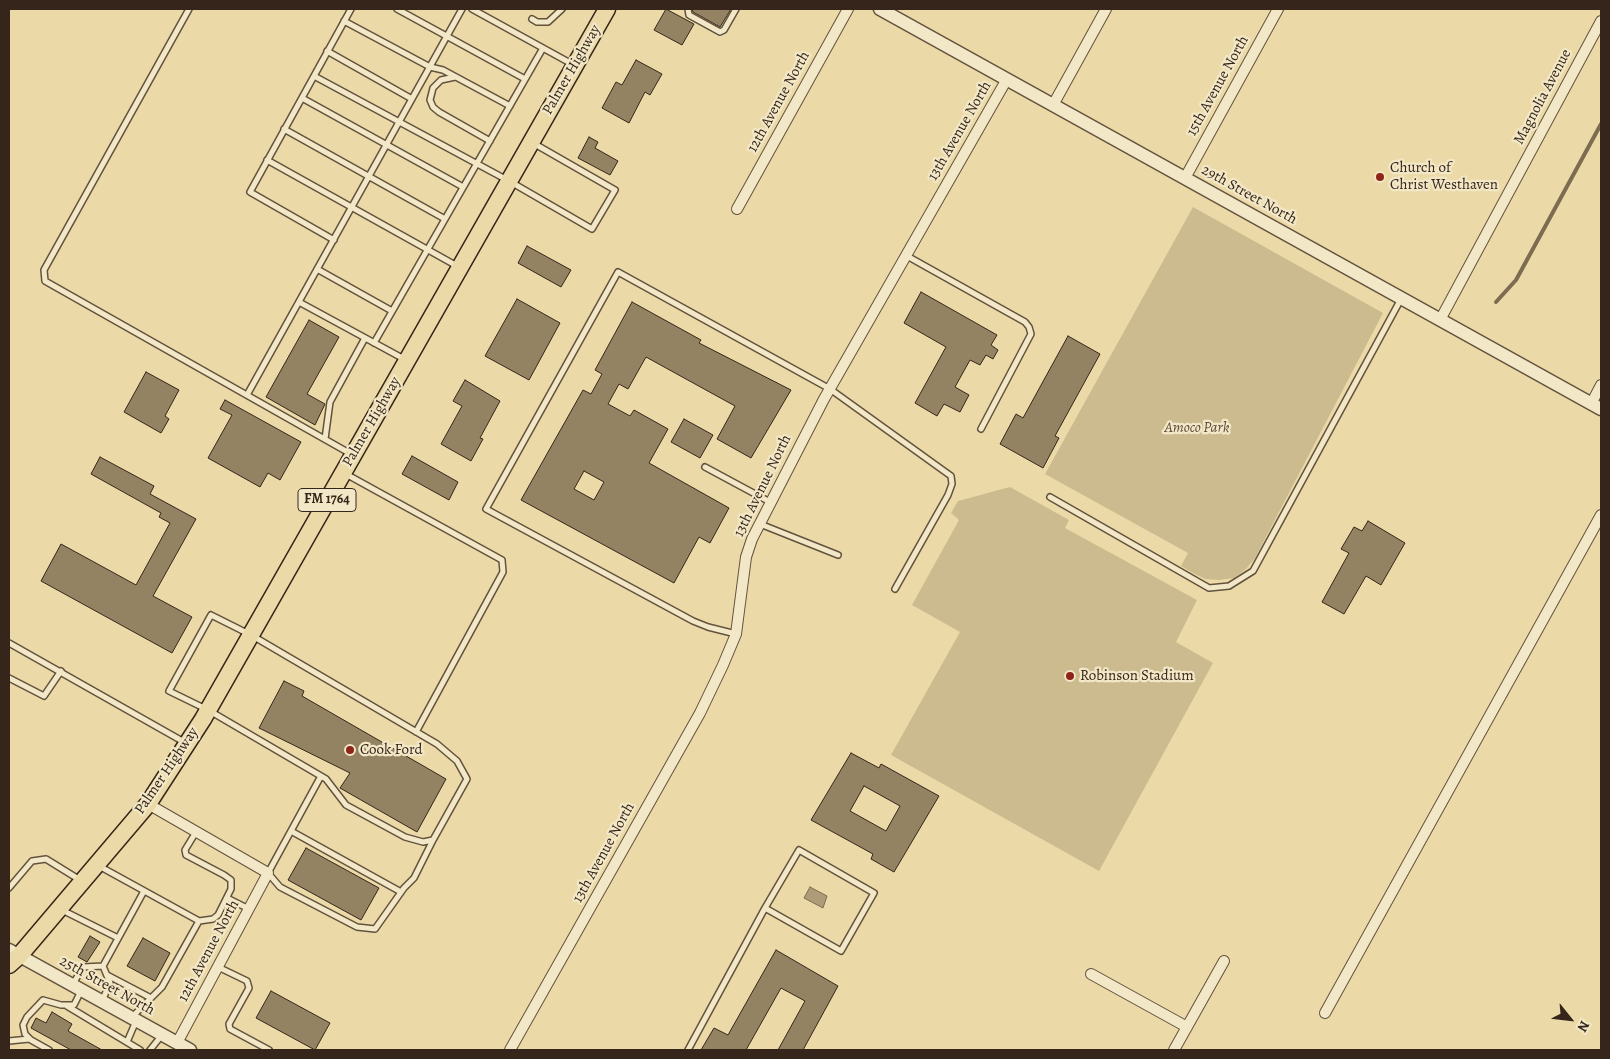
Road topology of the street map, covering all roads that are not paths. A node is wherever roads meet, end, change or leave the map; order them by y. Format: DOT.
graph roads {
  1 [pos="189,9"];
  2 [pos="351,9"];
  3 [pos="397,9"];
  4 [pos="462,9"];
  5 [pos="472,9"];
  6 [pos="562,9"];
  7 [pos="607,9"];
  8 [pos="688,9"];
  9 [pos="736,9"];
  10 [pos="848,9"];
  11 [pos="880,9"];
  12 [pos="1106,9"];
  13 [pos="1278,9"];
  14 [pos="532,19"];
  15 [pos="344,20"];
  16 [pos="1601,21"];
  17 [pos="447,36"];
  18 [pos="543,48"];
  19 [pos="327,51"];
  20 [pos="575,66"];
  21 [pos="430,67"];
  22 [pos="314,76"];
  23 [pos="455,77"];
  24 [pos="525,79"];
  25 [pos="1007,79"];
  26 [pos="302,98"];
  27 [pos="412,98"];
  28 [pos="1053,105"];
  29 [pos="510,106"];
  30 [pos="399,122"];
  31 [pos="284,129"];
  32 [pos="490,140"];
  33 [pos="531,142"];
  34 [pos="386,145"];
  35 [pos="267,160"];
  36 [pos="477,164"];
  37 [pos="369,176"];
  38 [pos="1185,178"];
  39 [pos="509,181"];
  40 [pos="463,188"];
  41 [pos="352,207"];
  42 [pos="737,209"];
  43 [pos="445,219"];
  44 [pos="334,240"];
  45 [pos="428,249"];
  46 [pos="906,255"];
  47 [pos="460,267"];
  48 [pos="317,270"];
  49 [pos="1401,298"];
  50 [pos="299,302"];
  51 [pos="392,311"];
  52 [pos="1440,320"];
  53 [pos="365,338"];
  54 [pos="374,343"];
  55 [pos="406,361"];
  56 [pos="1601,385"];
  57 [pos="830,389"];
  58 [pos="247,395"];
  59 [pos="1596,407"];
  60 [pos="981,430"];
  61 [pos="325,439"];
  62 [pos="353,455"];
  63 [pos="705,467"];
  64 [pos="343,473"];
  65 [pos="1050,497"];
  66 [pos="771,503"];
  67 [pos="1601,514"];
  68 [pos="760,524"];
  69 [pos="838,555"];
  70 [pos="895,588"];
  71 [pos="736,634"];
  72 [pos="251,635"];
  73 [pos="9,643"];
  74 [pos="61,671"];
  75 [pos="9,678"];
  76 [pos="208,710"];
  77 [pos="416,732"];
  78 [pos="187,744"];
  79 [pos="321,776"];
  80 [pos="148,804"];
  81 [pos="291,831"];
  82 [pos="196,832"];
  83 [pos="433,840"];
  84 [pos="97,864"];
  85 [pos="268,873"];
  86 [pos="82,881"];
  87 [pos="9,888"];
  88 [pos="144,890"];
  89 [pos="401,892"];
  90 [pos="227,898"];
  91 [pos="59,908"];
  92 [pos="765,908"];
  93 [pos="249,909"];
  94 [pos="199,921"];
  95 [pos="118,938"];
  96 [pos="12,957"];
  97 [pos="1224,961"];
  98 [pos="103,966"];
  99 [pos="218,966"];
  100 [pos="1091,974"];
  101 [pos="106,975"];
  102 [pos="77,988"];
  103 [pos="151,998"];
  104 [pos="102,1002"];
  105 [pos="66,1005"];
  106 [pos="1325,1013"];
  107 [pos="134,1019"];
  108 [pos="1187,1027"];
  109 [pos="162,1035"];
  110 [pos="29,1039"];
  111 [pos="9,1041"];
  112 [pos="127,1042"];
  113 [pos="177,1043"];
  114 [pos="49,1050"];
  115 [pos="140,1050"];
  116 [pos="150,1050"];
  117 [pos="190,1050"];
  118 [pos="269,1050"];
  119 [pos="510,1050"];
  120 [pos="688,1050"];
  121 [pos="1174,1050"];
  1 -- 58 [label="lane"];
  2 -- 15 [label="lane"];
  3 -- 17 [label="lane"];
  4 -- 17 [label="lane"];
  5 -- 18 [label="lane"];
  6 -- 14 [label="lane"];
  7 -- 20 [label="main road, Palmer Highway / FM 1764"];
  8 -- 9 [label="lane"];
  10 -- 42 [label="street, 12th Avenue North"];
  11 -- 25 [label="street, 29th Street North"];
  12 -- 28 [label="street"];
  13 -- 38 [label="street, 15th Avenue North"];
  15 -- 19 [label="lane"];
  15 -- 21 [label="lane"];
  16 -- 52 [label="street, Magnolia Avenue"];
  17 -- 21 [label="lane"];
  17 -- 24 [label="lane"];
  18 -- 20 [label="lane"];
  18 -- 24 [label="lane"];
  19 -- 22 [label="lane"];
  19 -- 27 [label="lane"];
  20 -- 33 [label="main road, Palmer Highway / FM 1764"];
  21 -- 23 [label="lane"];
  21 -- 27 [label="lane"];
  22 -- 26 [label="lane"];
  22 -- 30 [label="lane"];
  23 -- 29 [label="lane"];
  23 -- 32 [label="lane"];
  24 -- 29 [label="lane"];
  25 -- 28 [label="street, 29th Street North"];
  25 -- 46 [label="street, 13th Avenue North"];
  26 -- 31 [label="lane"];
  26 -- 34 [label="lane"];
  27 -- 30 [label="lane"];
  28 -- 38 [label="street, 29th Street North"];
  29 -- 32 [label="lane"];
  30 -- 34 [label="lane"];
  30 -- 36 [label="lane"];
  31 -- 35 [label="lane"];
  31 -- 37 [label="lane"];
  32 -- 36 [label="lane"];
  33 -- 39 [label="main road, Palmer Highway / FM 1764"];
  33 -- 39 [label="lane"];
  34 -- 37 [label="lane"];
  34 -- 40 [label="lane"];
  35 -- 41 [label="lane"];
  35 -- 44 [label="lane"];
  36 -- 39 [label="lane"];
  36 -- 40 [label="lane"];
  37 -- 41 [label="lane"];
  37 -- 43 [label="lane"];
  38 -- 49 [label="street, 29th Street North"];
  39 -- 47 [label="main road, Palmer Highway / FM 1764"];
  40 -- 43 [label="lane"];
  41 -- 44 [label="lane"];
  41 -- 45 [label="lane"];
  43 -- 45 [label="lane"];
  44 -- 48 [label="lane"];
  45 -- 47 [label="lane"];
  45 -- 51 [label="lane"];
  46 -- 57 [label="street, 13th Avenue North"];
  46 -- 60 [label="lane"];
  47 -- 55 [label="main road, Palmer Highway / FM 1764"];
  48 -- 50 [label="lane"];
  48 -- 51 [label="lane"];
  49 -- 52 [label="street, 29th Street North"];
  49 -- 65 [label="lane"];
  50 -- 53 [label="lane"];
  50 -- 58 [label="lane"];
  51 -- 54 [label="lane"];
  52 -- 59 [label="street, 29th Street North"];
  53 -- 54 [label="lane"];
  53 -- 61 [label="lane"];
  54 -- 55 [label="lane"];
  55 -- 62 [label="main road, Palmer Highway / FM 1764"];
  56 -- 59 [label="street"];
  57 -- 66 [label="street, 13th Avenue North"];
  57 -- 70 [label="lane"];
  57 -- 71 [label="lane"];
  58 -- 61 [label="lane"];
  61 -- 62 [label="lane"];
  62 -- 64 [label="main road, Palmer Highway / FM 1764"];
  63 -- 66 [label="lane"];
  64 -- 72 [label="main road, Palmer Highway / FM 1764"];
  64 -- 77 [label="lane"];
  66 -- 68 [label="street, 13th Avenue North"];
  67 -- 106 [label="street"];
  68 -- 69 [label="lane"];
  68 -- 71 [label="street, 13th Avenue North"];
  71 -- 119 [label="street, 13th Avenue North"];
  72 -- 76 [label="main road, Palmer Highway / FM 1764"];
  72 -- 76 [label="lane"];
  72 -- 77 [label="lane"];
  73 -- 74 [label="lane"];
  74 -- 75 [label="lane"];
  74 -- 78 [label="lane"];
  76 -- 78 [label="main road, Palmer Highway / FM 1764"];
  76 -- 79 [label="lane"];
  77 -- 83 [label="lane"];
  78 -- 80 [label="main road, Palmer Highway / FM 1764"];
  79 -- 81 [label="lane"];
  79 -- 83 [label="lane"];
  80 -- 82 [label="street"];
  80 -- 84 [label="main road, Palmer Highway / FM 1764"];
  81 -- 85 [label="lane"];
  81 -- 89 [label="lane"];
  82 -- 85 [label="street"];
  82 -- 90 [label="lane"];
  83 -- 89 [label="lane"];
  84 -- 86 [label="main road, Palmer Highway / FM 1764"];
  84 -- 88 [label="lane"];
  85 -- 89 [label="lane"];
  85 -- 93 [label="street, 12th Avenue North"];
  86 -- 87 [label="lane"];
  86 -- 91 [label="main road, Palmer Highway / FM 1764"];
  88 -- 94 [label="lane"];
  88 -- 95 [label="lane"];
  90 -- 93 [label="lane"];
  90 -- 94 [label="lane"];
  91 -- 95 [label="lane"];
  91 -- 96 [label="main road, Palmer Highway / FM 1764"];
  92 -- 92 [label="lane"];
  92 -- 120 [label="lane"];
  93 -- 99 [label="street, 12th Avenue North"];
  94 -- 103 [label="lane"];
  95 -- 98 [label="lane"];
  96 -- 102 [label="street, 25th Street North"];
  97 -- 108 [label="street"];
  98 -- 101 [label="lane"];
  98 -- 102 [label="lane"];
  99 -- 113 [label="street, 12th Avenue North"];
  99 -- 118 [label="lane"];
  100 -- 108 [label="street"];
  101 -- 103 [label="lane"];
  101 -- 104 [label="lane"];
  102 -- 104 [label="street, 25th Street North"];
  102 -- 105 [label="lane"];
  103 -- 107 [label="lane"];
  104 -- 107 [label="street, 25th Street North"];
  105 -- 110 [label="lane"];
  105 -- 112 [label="lane"];
  107 -- 109 [label="street, 25th Street North"];
  107 -- 112 [label="lane"];
  108 -- 121 [label="street"];
  109 -- 113 [label="street, 25th Street North"];
  109 -- 116 [label="lane"];
  110 -- 111 [label="lane"];
  110 -- 114 [label="lane"];
  112 -- 115 [label="lane"];
  113 -- 117 [label="street, 25th Street North"];
}
